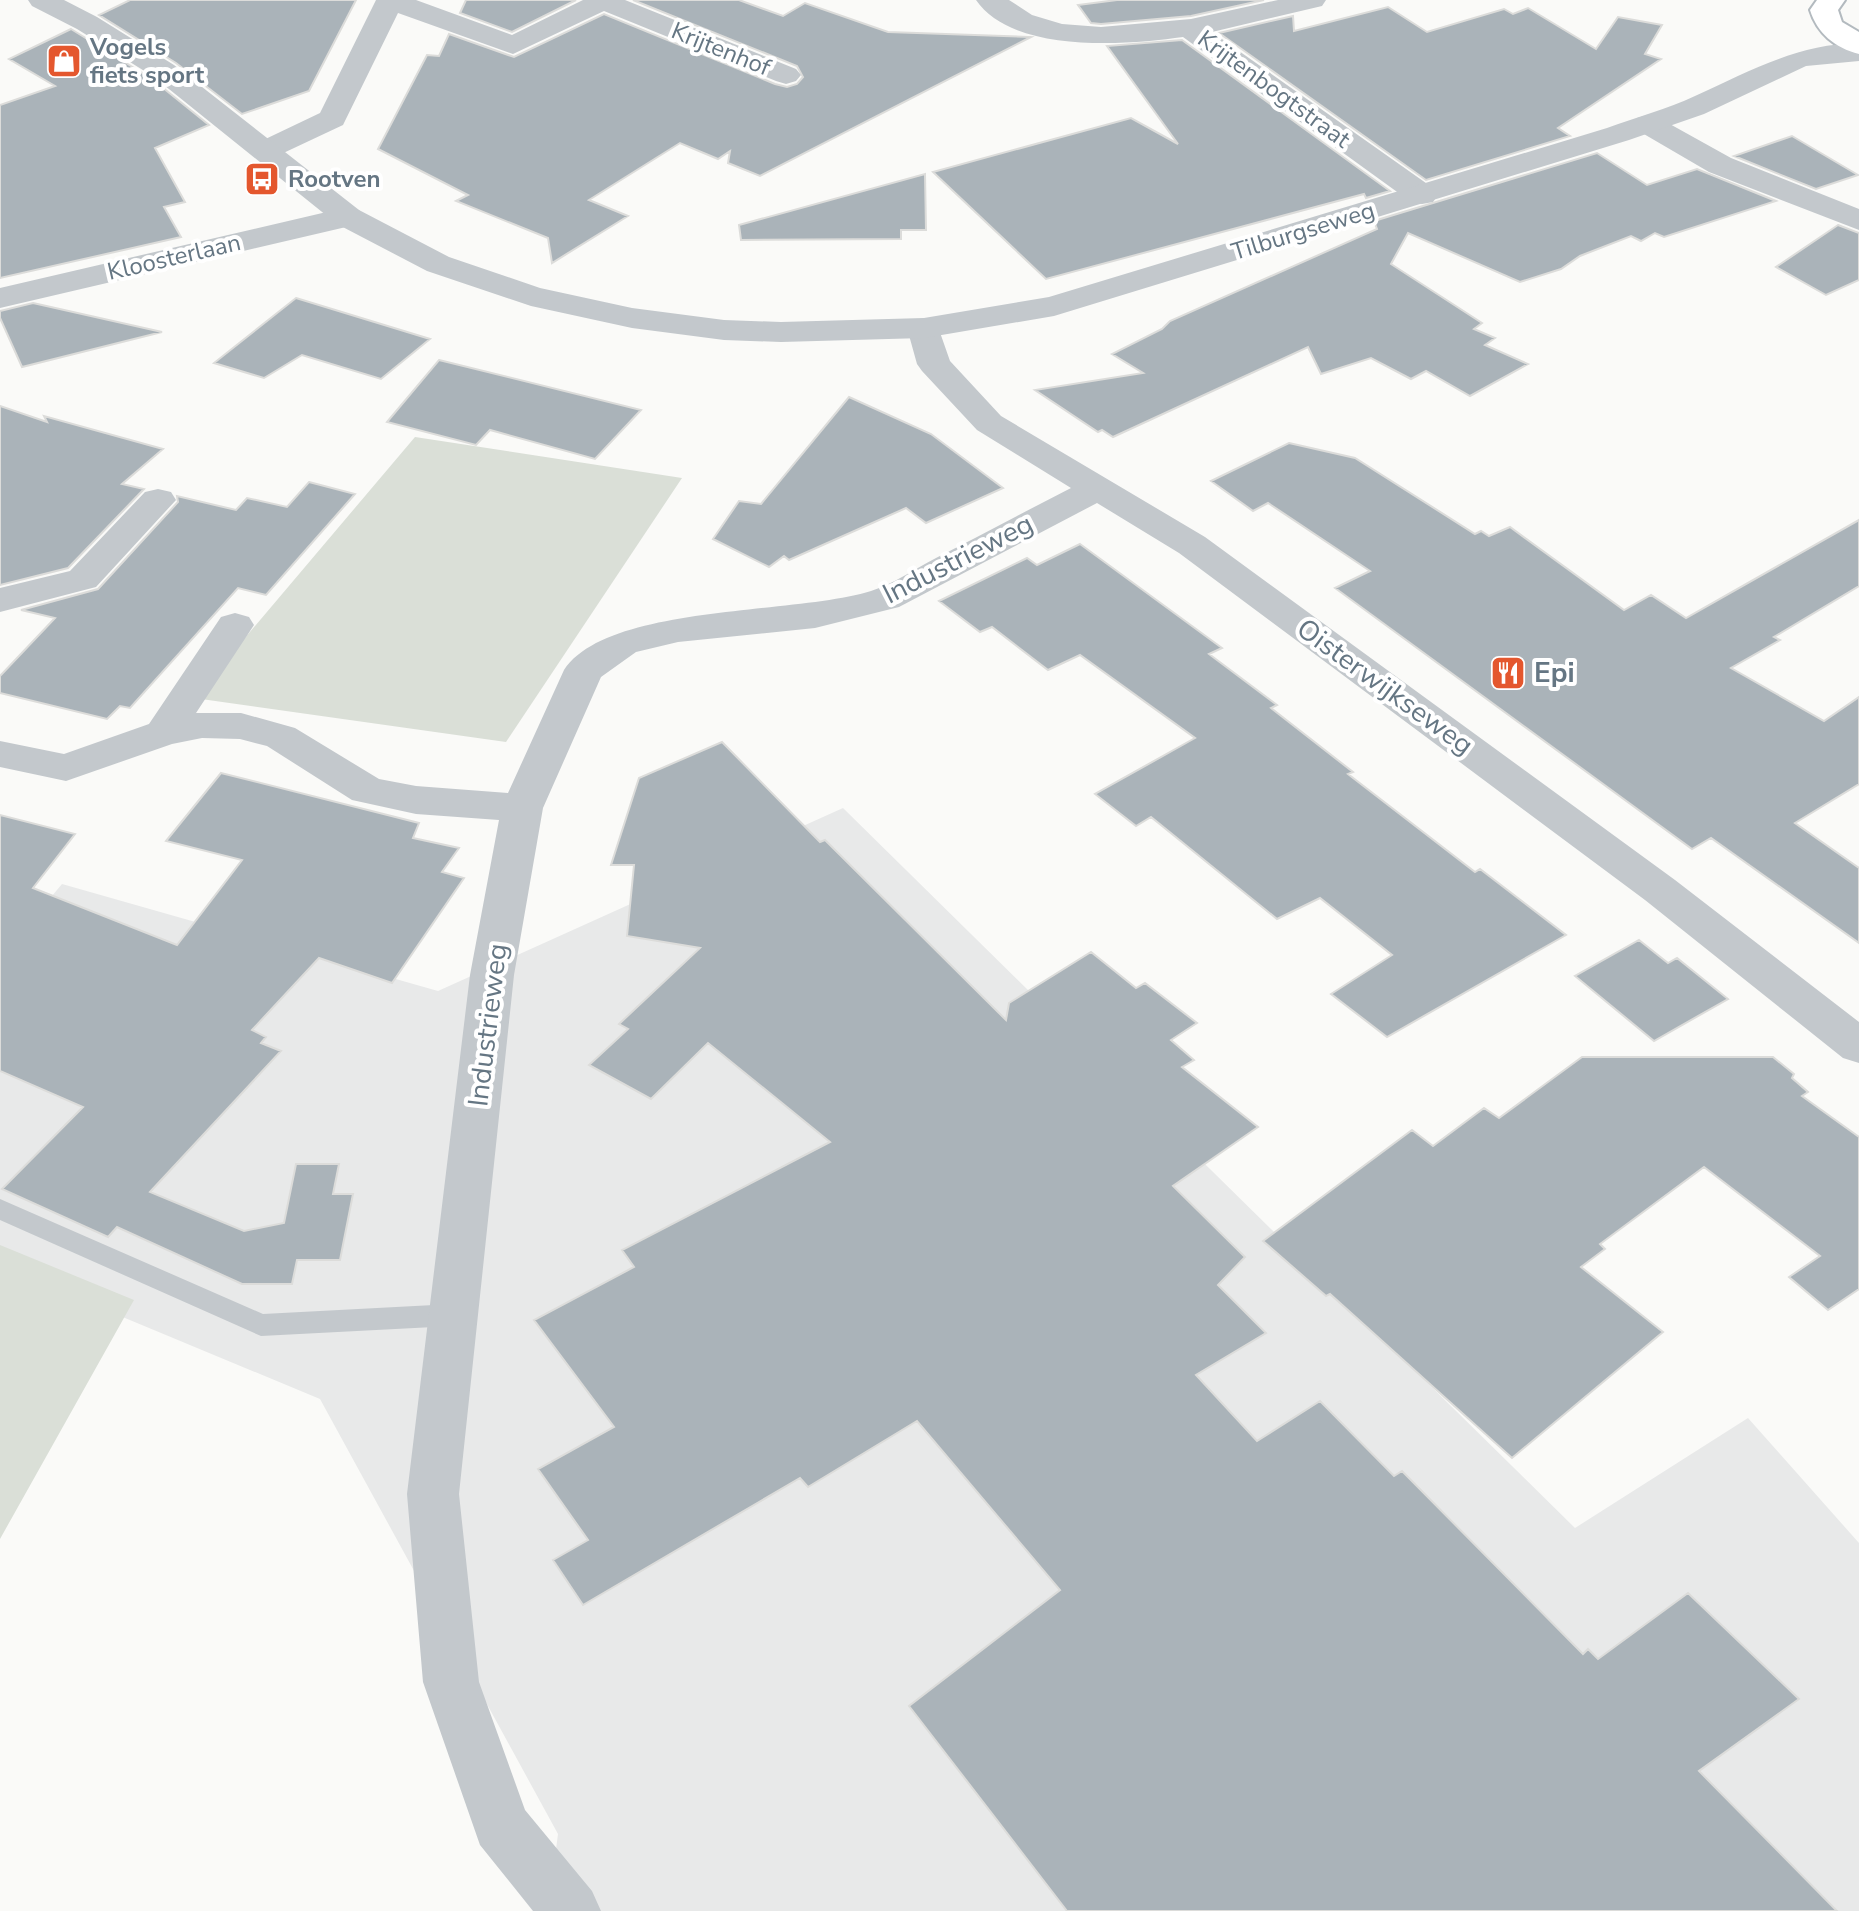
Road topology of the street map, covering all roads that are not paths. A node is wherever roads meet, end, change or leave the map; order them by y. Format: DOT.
graph roads {
  1 [pos="42,0"];
  2 [pos="390,0"];
  3 [pos="990,0"];
  4 [pos="1312,0"];
  5 [pos="1828,5"];
  6 [pos="1190,29"];
  7 [pos="1859,45"];
  8 [pos="1859,52"];
  9 [pos="786,75"];
  10 [pos="1662,118"];
  11 [pos="266,150"];
  12 [pos="1422,195"];
  13 [pos="348,217"];
  14 [pos="1859,220"];
  15 [pos="0,298"];
  16 [pos="924,328"];
  17 [pos="1097,489"];
  18 [pos="158,500"];
  19 [pos="1,598"];
  20 [pos="235,625"];
  21 [pos="163,733"];
  22 [pos="0,754"];
  23 [pos="522,808"];
  24 [pos="1859,1046"];
  25 [pos="0,1209"];
  26 [pos="453,1315"];
  27 [pos="571,1911"];
  1 -- 11 [label="street"];
  2 -- 9 [label="street, Krijtenhof"];
  2 -- 11 [label="street"];
  3 -- 6 [label="street"];
  4 -- 6 [label="street, Krijtenbogtstraat"];
  5 -- 7 [label="main road"];
  5 -- 10 [label="street, Tilburgseweg"];
  6 -- 12 [label="street, Krijtenbogtstraat"];
  8 -- 10 [label="street, Tilburgseweg"];
  10 -- 12 [label="street, Tilburgseweg"];
  10 -- 14 [label="street"];
  11 -- 13 [label="street"];
  12 -- 16 [label="street, Tilburgseweg"];
  13 -- 15 [label="street, Kloosterlaan"];
  13 -- 16 [label="street"];
  16 -- 17 [label="street, Oisterwijkseweg"];
  17 -- 23 [label="street, Industrieweg"];
  17 -- 24 [label="street, Oisterwijkseweg"];
  18 -- 19 [label="street"];
  20 -- 21 [label="street"];
  21 -- 22 [label="street"];
  21 -- 23 [label="street"];
  23 -- 26 [label="street, Industrieweg"];
  25 -- 26 [label="lane"];
  26 -- 27 [label="street, Industrieweg"];
}
